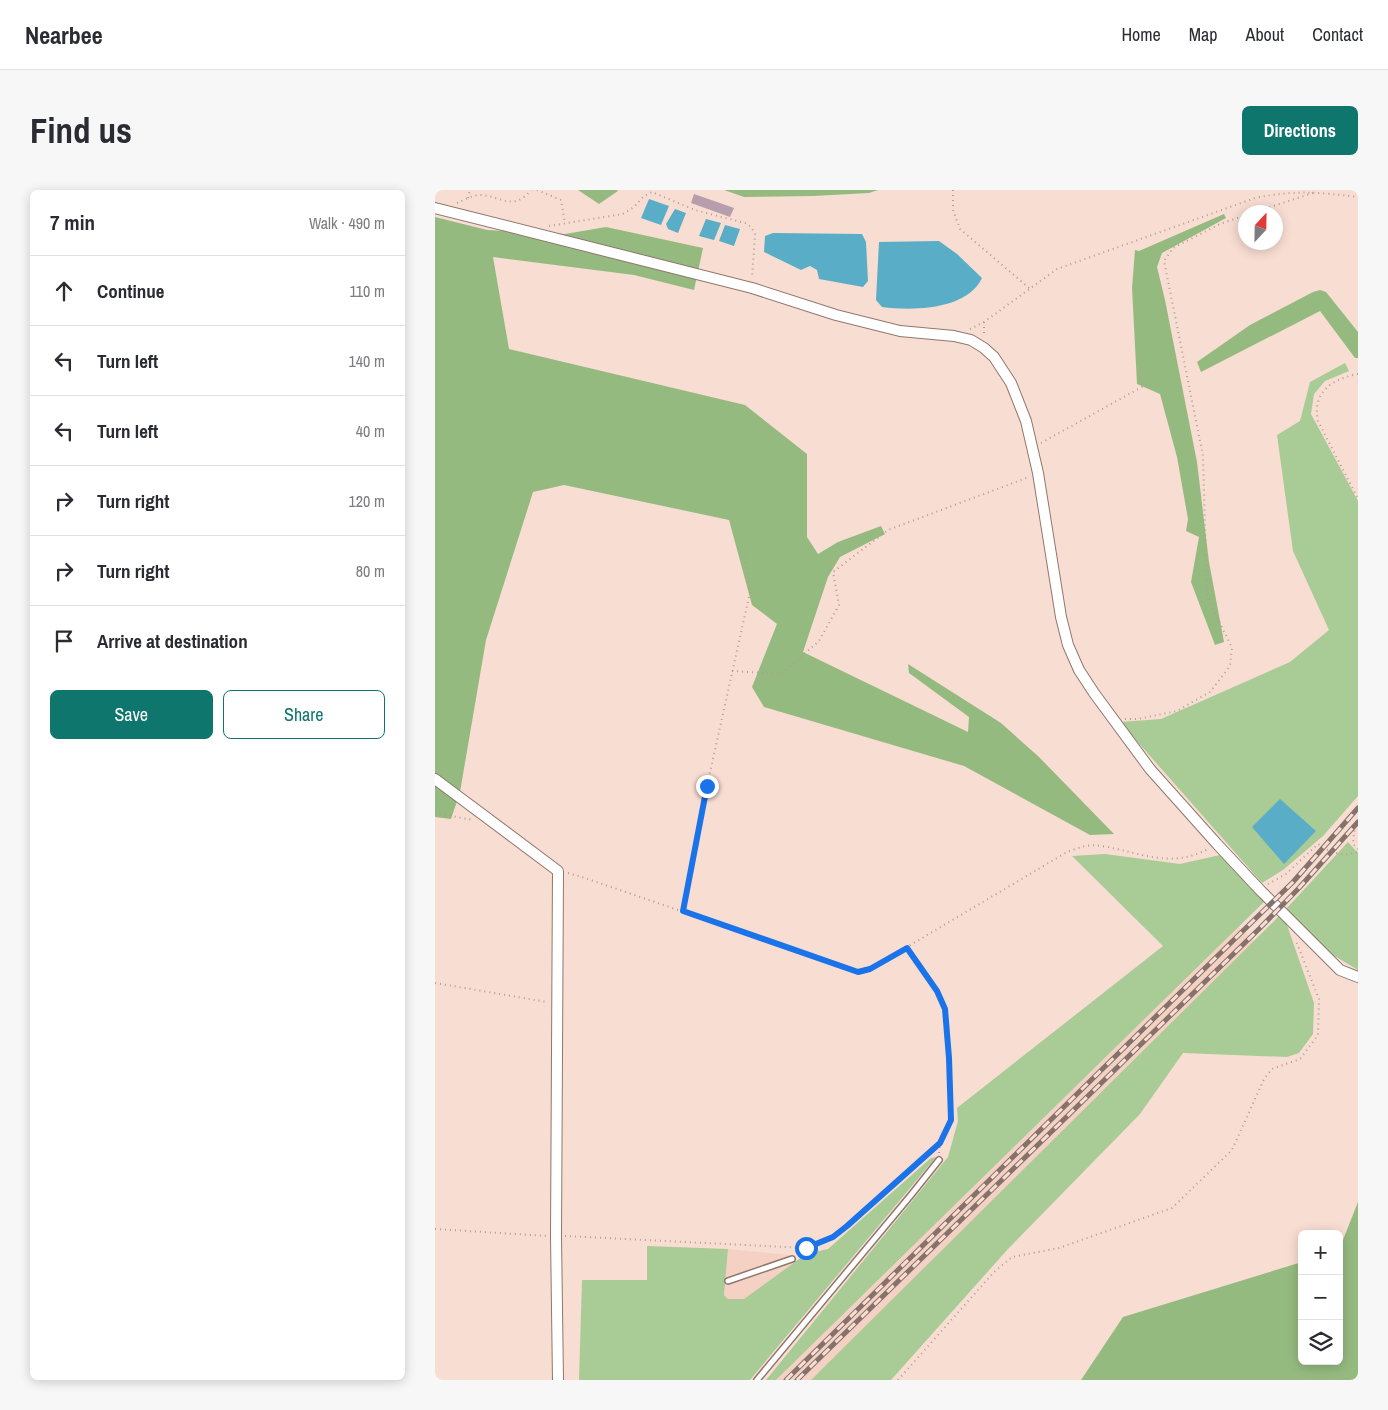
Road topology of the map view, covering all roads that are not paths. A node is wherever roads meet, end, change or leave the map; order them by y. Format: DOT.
graph roads {
  1 [pos="440,209"];
  2 [pos="435,779"];
  3 [pos="1358,977"];
  4 [pos="939,1160"];
  5 [pos="792,1258"];
  6 [pos="728,1281"];
  7 [pos="558,1380"];
  8 [pos="757,1380"];
  1 -- 3 [label="street"];
  2 -- 7 [label="street"];
  4 -- 8 [label="lane"];
  5 -- 6 [label="lane"];
}
